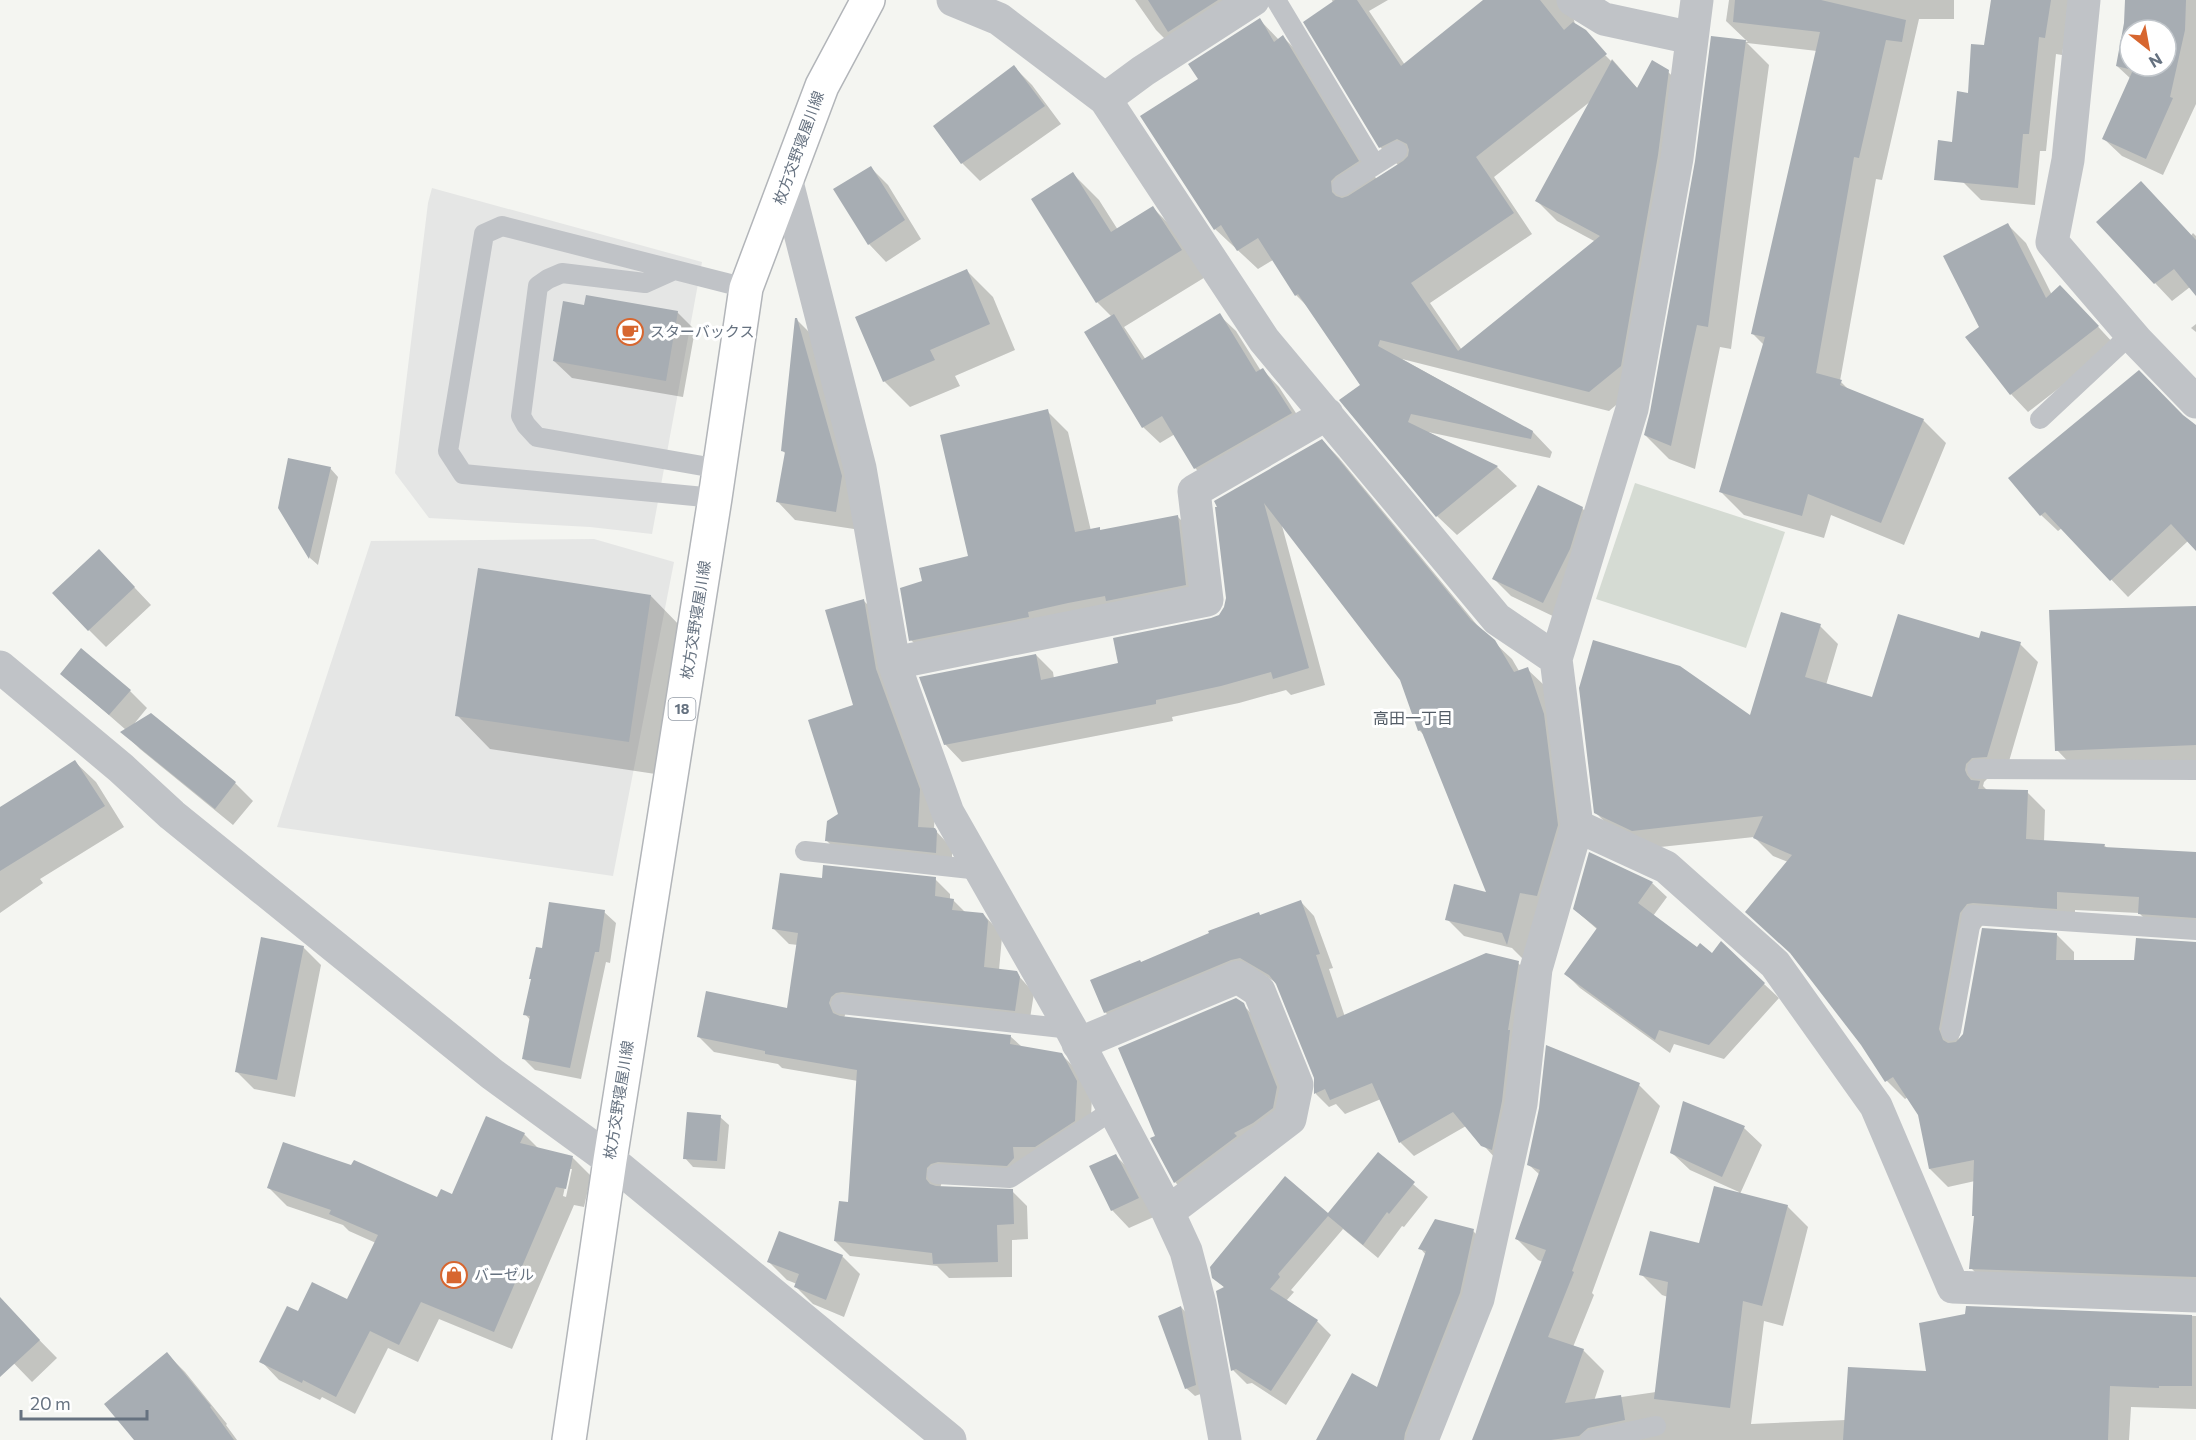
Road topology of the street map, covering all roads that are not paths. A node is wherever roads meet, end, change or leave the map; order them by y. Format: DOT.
graph roads {
  1 [pos="868,0"];
  2 [pos="953,0"];
  3 [pos="1253,0"];
  4 [pos="1276,0"];
  5 [pos="1573,0"];
  6 [pos="1697,0"];
  7 [pos="2084,0"];
  8 [pos="1692,38"];
  9 [pos="1105,99"];
  10 [pos="1397,151"];
  11 [pos="1375,165"];
  12 [pos="787,182"];
  13 [pos="1341,186"];
  14 [pos="674,270"];
  15 [pos="746,288"];
  16 [pos="2131,334"];
  17 [pos="2196,402"];
  18 [pos="1327,414"];
  19 [pos="2040,418"];
  20 [pos="717,484"];
  21 [pos="1557,659"];
  22 [pos="894,663"];
  23 [pos="0,667"];
  24 [pos="1977,769"];
  25 [pos="2196,770"];
  26 [pos="1577,826"];
  27 [pos="805,851"];
  28 [pos="980,870"];
  29 [pos="2196,930"];
  30 [pos="841,1004"];
  31 [pos="1951,1031"];
  32 [pos="1075,1036"];
  33 [pos="1113,1110"];
  34 [pos="610,1160"];
  35 [pos="937,1174"];
  36 [pos="1168,1212"];
  37 [pos="2196,1296"];
  38 [pos="1656,1426"];
  39 [pos="568,1440"];
  40 [pos="950,1440"];
  41 [pos="1225,1440"];
  42 [pos="1422,1440"];
  43 [pos="1590,1440"];
  1 -- 12 [label="main road, 枚方交野寝屋川線 / 18"];
  2 -- 9 [label="street"];
  3 -- 9 [label="street"];
  4 -- 11 [label="lane"];
  5 -- 8 [label="street"];
  6 -- 8 [label="street"];
  7 -- 16 [label="street"];
  8 -- 21 [label="street"];
  9 -- 18 [label="street"];
  10 -- 11 [label="lane"];
  11 -- 13 [label="lane"];
  12 -- 15 [label="main road, 枚方交野寝屋川線 / 18"];
  12 -- 22 [label="street"];
  14 -- 15 [label="lane"];
  14 -- 20 [label="lane"];
  14 -- 20 [label="lane"];
  15 -- 20 [label="main road, 枚方交野寝屋川線 / 18"];
  16 -- 17 [label="street"];
  16 -- 19 [label="lane"];
  18 -- 21 [label="street"];
  18 -- 22 [label="street"];
  20 -- 34 [label="main road, 枚方交野寝屋川線 / 18"];
  21 -- 26 [label="street"];
  22 -- 28 [label="street"];
  23 -- 34 [label="street"];
  24 -- 25 [label="lane"];
  26 -- 37 [label="street"];
  26 -- 42 [label="street"];
  27 -- 28 [label="lane"];
  28 -- 32 [label="street"];
  29 -- 31 [label="lane"];
  30 -- 32 [label="lane"];
  32 -- 33 [label="street"];
  32 -- 36 [label="street"];
  33 -- 35 [label="lane"];
  33 -- 36 [label="street"];
  34 -- 39 [label="main road, 枚方交野寝屋川線 / 18"];
  34 -- 40 [label="street"];
  36 -- 41 [label="street"];
  38 -- 43 [label="lane"];
}
